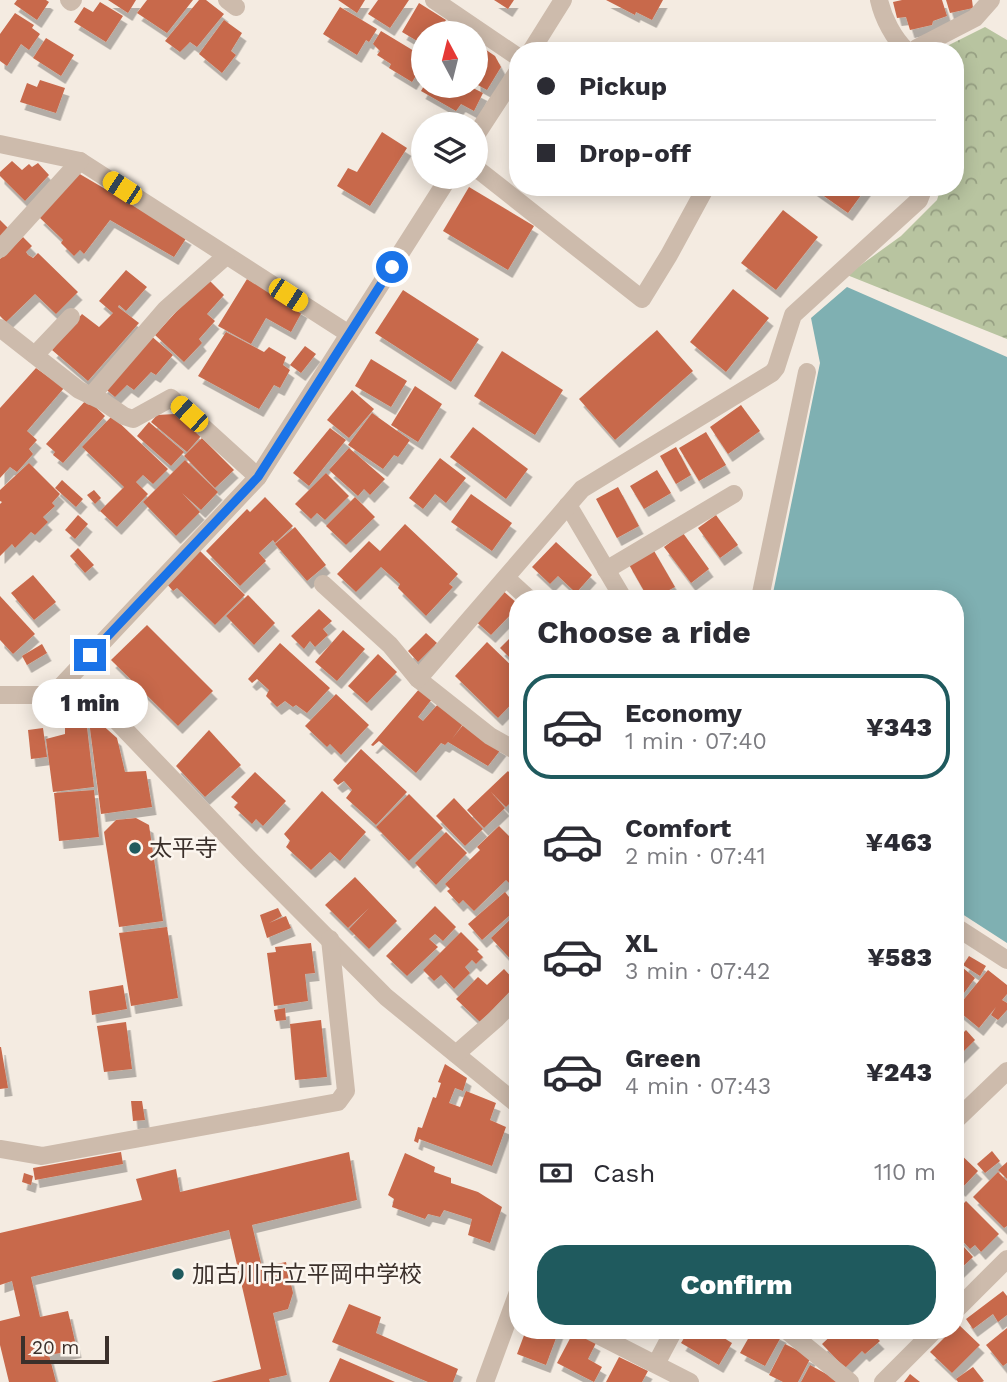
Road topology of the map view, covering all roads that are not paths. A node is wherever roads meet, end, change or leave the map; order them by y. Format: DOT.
graph roads {
  1 [pos="434,0"];
  2 [pos="563,0"];
  3 [pos="879,0"];
  4 [pos="991,0"];
  5 [pos="537,42"];
  6 [pos="898,42"];
  7 [pos="929,42"];
  8 [pos="509,51"];
  9 [pos="509,85"];
  10 [pos="488,117"];
  11 [pos="0,144"];
  12 [pos="80,160"];
  13 [pos="488,177"];
  14 [pos="441,189"];
  15 [pos="509,194"];
  16 [pos="511,196"];
  17 [pos="701,196"];
  18 [pos="921,196"];
  19 [pos="0,249"];
  20 [pos="226,256"];
  21 [pos="71,317"];
  22 [pos="0,328"];
  23 [pos="349,334"];
  24 [pos="35,355"];
  25 [pos="807,372"];
  26 [pos="91,396"];
  27 [pos="258,477"];
  28 [pos="734,495"];
  29 [pos="568,505"];
  30 [pos="606,570"];
  31 [pos="506,578"];
  32 [pos="323,584"];
  33 [pos="519,590"];
  34 [pos="618,590"];
  35 [pos="762,590"];
  36 [pos="418,679"];
  37 [pos="0,695"];
  38 [pos="53,695"];
  39 [pos="509,747"];
  40 [pos="964,932"];
  41 [pos="330,939"];
  42 [pos="1007,960"];
  43 [pos="509,1005"];
  44 [pos="456,1055"];
  45 [pos="1007,1071"];
  46 [pos="509,1098"];
  47 [pos="964,1112"];
  48 [pos="0,1149"];
  49 [pos="1007,1259"];
  50 [pos="964,1302"];
  51 [pos="509,1318"];
  52 [pos="607,1339"];
  53 [pos="669,1339"];
  54 [pos="797,1339"];
  55 [pos="926,1339"];
  56 [pos="656,1364"];
  57 [pos="485,1382"];
  58 [pos="690,1382"];
  59 [pos="850,1382"];
  60 [pos="883,1382"];
  1 -- 8 [label="street"];
  2 -- 5 [label="street"];
  3 -- 6 [label="street"];
  4 -- 7 [label="street"];
  9 -- 10 [label="street"];
  11 -- 12 [label="street"];
  12 -- 19 [label="street"];
  12 -- 20 [label="street"];
  13 -- 15 [label="street"];
  14 -- 23 [label="street"];
  16 -- 17 [label="street"];
  18 -- 29 [label="street"];
  20 -- 23 [label="street"];
  20 -- 26 [label="street"];
  21 -- 24 [label="street"];
  22 -- 24 [label="street"];
  23 -- 27 [label="street"];
  24 -- 26 [label="street"];
  25 -- 35 [label="street"];
  26 -- 27 [label="street"];
  27 -- 38 [label="street"];
  28 -- 30 [label="street"];
  29 -- 30 [label="street"];
  29 -- 31 [label="street"];
  30 -- 34 [label="street"];
  31 -- 33 [label="street"];
  31 -- 36 [label="street"];
  32 -- 36 [label="street"];
  36 -- 39 [label="street"];
  37 -- 38 [label="street"];
  38 -- 41 [label="street"];
  40 -- 42 [label="street"];
  41 -- 44 [label="street"];
  41 -- 48 [label="street"];
  43 -- 44 [label="street"];
  44 -- 46 [label="street"];
  45 -- 47 [label="street"];
  49 -- 50 [label="street"];
  51 -- 57 [label="street"];
  52 -- 56 [label="street"];
  53 -- 56 [label="street"];
  54 -- 59 [label="street"];
  55 -- 60 [label="street"];
  56 -- 58 [label="street"];
}
